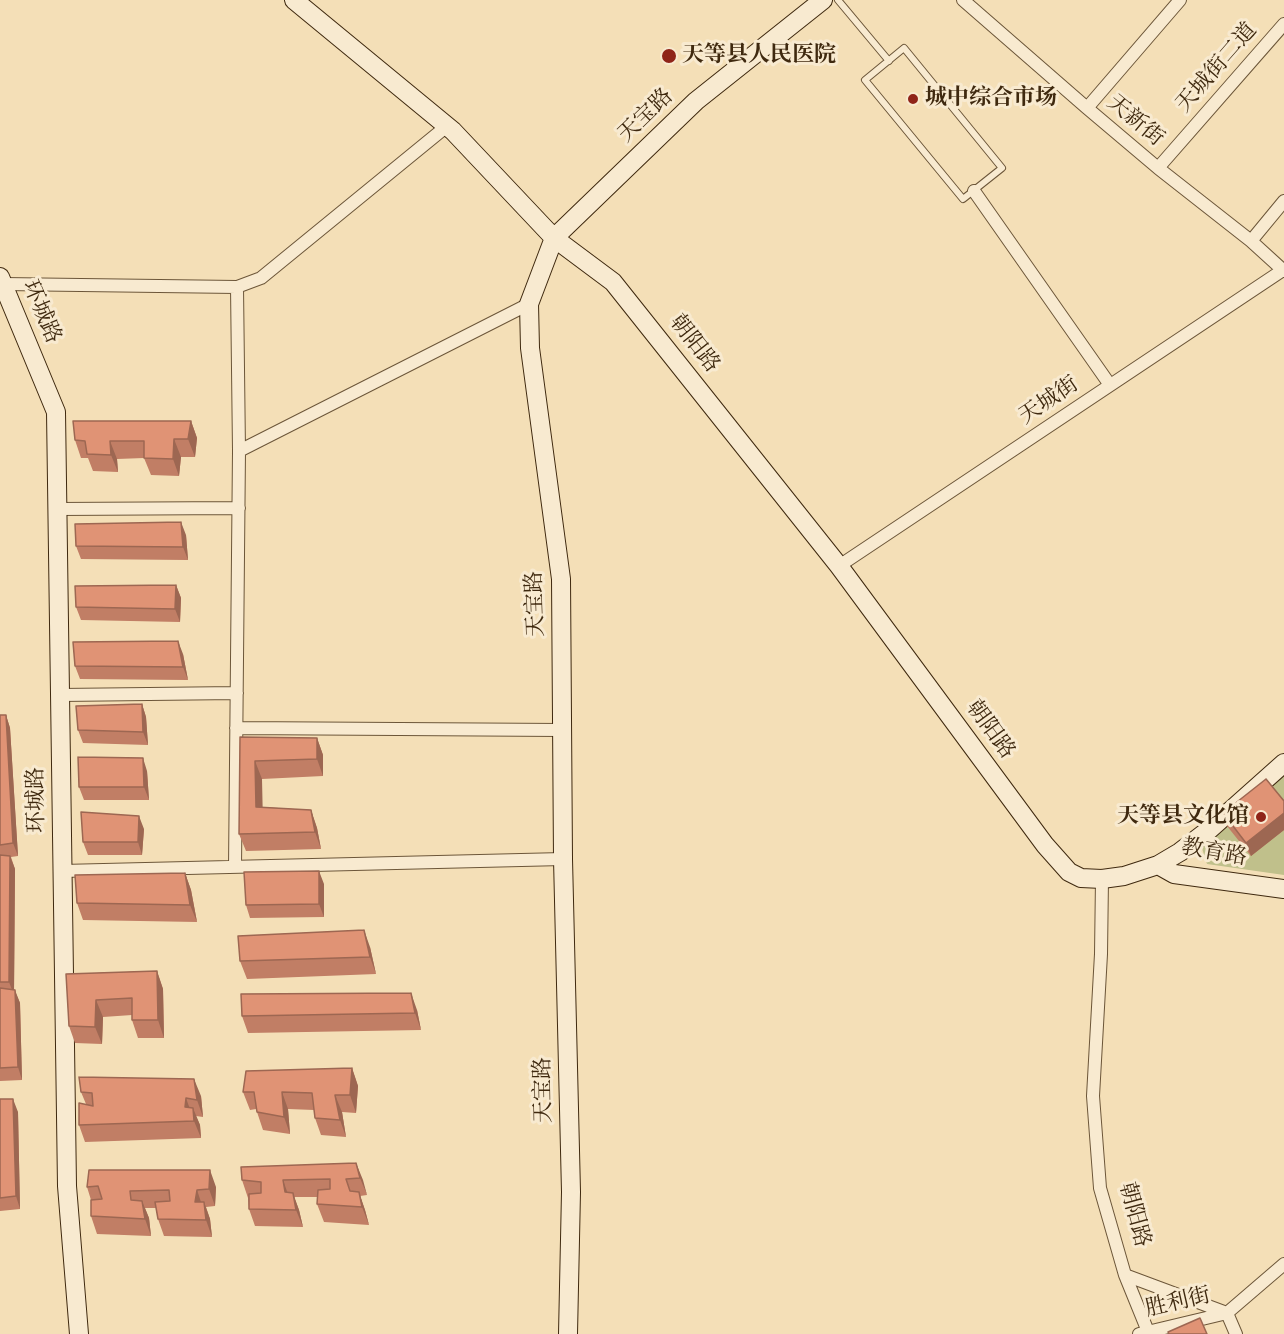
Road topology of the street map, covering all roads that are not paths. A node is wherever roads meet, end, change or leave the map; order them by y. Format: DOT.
graph roads {
  1 [pos="294,0"];
  2 [pos="823,0"];
  3 [pos="838,0"];
  4 [pos="963,0"];
  5 [pos="1180,0"];
  6 [pos="1284,24"];
  7 [pos="889,61"];
  8 [pos="1087,108"];
  9 [pos="447,126"];
  10 [pos="1158,168"];
  11 [pos="974,191"];
  12 [pos="1284,201"];
  13 [pos="554,238"];
  14 [pos="1251,241"];
  15 [pos="1284,270"];
  16 [pos="2,281"];
  17 [pos="237,287"];
  18 [pos="529,304"];
  19 [pos="1110,386"];
  20 [pos="239,451"];
  21 [pos="57,508"];
  22 [pos="238,508"];
  23 [pos="839,566"];
  24 [pos="237,693"];
  25 [pos="60,695"];
  26 [pos="236,728"];
  27 [pos="562,730"];
  28 [pos="1284,763"];
  29 [pos="563,859"];
  30 [pos="1158,865"];
  31 [pos="235,867"];
  32 [pos="63,871"];
  33 [pos="1102,879"];
  34 [pos="1284,889"];
  35 [pos="1284,1264"];
  36 [pos="1125,1275"];
  37 [pos="1227,1313"];
  38 [pos="1145,1333"];
  39 [pos="79,1334"];
  40 [pos="568,1334"];
  41 [pos="1236,1334"];
  1 -- 9 [label="main road, 朝阳路"];
  2 -- 13 [label="main road, 天宝路"];
  3 -- 7 [label="lane"];
  4 -- 8 [label="street, 天新街"];
  5 -- 8 [label="street"];
  6 -- 10 [label="street, 天城街二道"];
  7 -- 11 [label="lane"];
  7 -- 11 [label="lane"];
  8 -- 10 [label="street, 天新街"];
  9 -- 13 [label="main road, 朝阳路"];
  9 -- 17 [label="street"];
  10 -- 14 [label="street, 天新街"];
  11 -- 19 [label="street"];
  12 -- 14 [label="street"];
  13 -- 18 [label="main road, 天宝路"];
  13 -- 23 [label="main road, 朝阳路"];
  14 -- 15 [label="street, 天新街"];
  15 -- 19 [label="street, 天城街"];
  16 -- 17 [label="street"];
  16 -- 21 [label="main road, 环城路"];
  17 -- 20 [label="street"];
  18 -- 20 [label="street"];
  18 -- 27 [label="main road, 天宝路"];
  19 -- 23 [label="street, 天城街"];
  20 -- 22 [label="street"];
  21 -- 22 [label="street"];
  21 -- 25 [label="main road, 环城路"];
  22 -- 24 [label="street"];
  23 -- 33 [label="main road, 朝阳路"];
  24 -- 25 [label="street"];
  24 -- 26 [label="street"];
  25 -- 32 [label="main road, 环城路"];
  26 -- 27 [label="street"];
  26 -- 31 [label="street"];
  27 -- 29 [label="main road, 天宝路"];
  28 -- 30 [label="main road"];
  29 -- 31 [label="street"];
  29 -- 40 [label="main road, 天宝路"];
  30 -- 33 [label="main road, 教育路"];
  30 -- 34 [label="main road, 教育路"];
  31 -- 32 [label="street"];
  32 -- 39 [label="main road, 环城路"];
  33 -- 36 [label="street, 朝阳路"];
  35 -- 37 [label="street"];
  36 -- 37 [label="street"];
  36 -- 38 [label="street, 朝阳路"];
  37 -- 38 [label="street, 胜利街"];
  37 -- 41 [label="street"];
}
